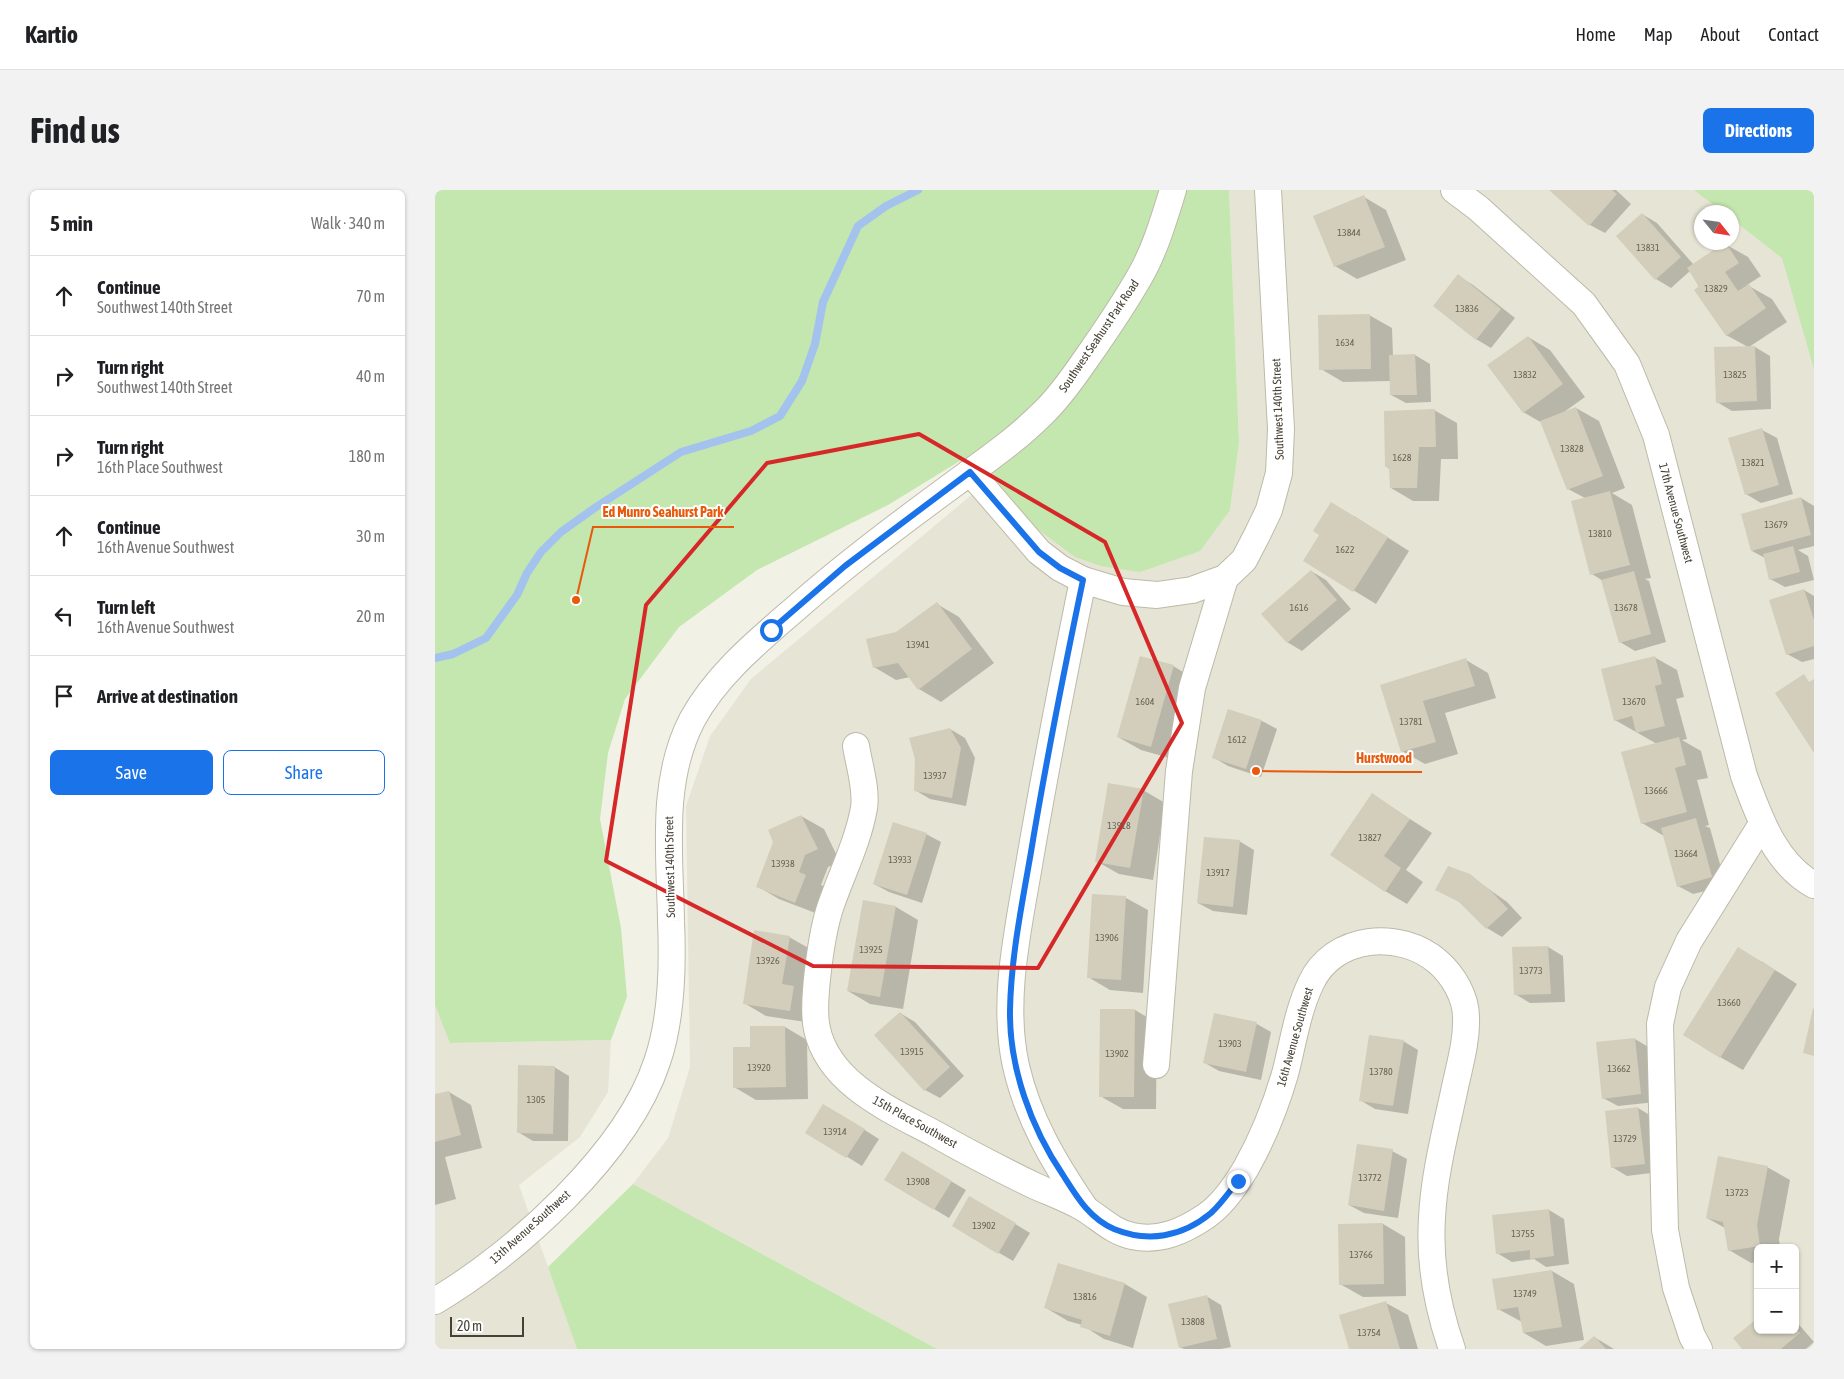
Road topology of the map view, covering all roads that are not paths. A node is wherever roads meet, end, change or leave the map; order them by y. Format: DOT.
graph roads {
  1 [pos="1173,190"];
  2 [pos="1268,190"];
  3 [pos="1454,190"];
  4 [pos="980,465"];
  5 [pos="1225,578"];
  6 [pos="1083,580"];
  7 [pos="856,746"];
  8 [pos="1761,824"];
  9 [pos="1814,885"];
  10 [pos="1156,1065"];
  11 [pos="596,1164"];
  12 [pos="1085,1209"];
  13 [pos="435,1301"];
  14 [pos="1452,1349"];
  15 [pos="1699,1349"];
  1 -- 4 [label="street, Southwest Seahurst Park Road"];
  2 -- 5 [label="street, Southwest 140th Street"];
  3 -- 8 [label="street, 17th Avenue Southwest"];
  4 -- 6 [label="street, Southwest 140th Street"];
  4 -- 11 [label="street, Southwest 140th Street"];
  5 -- 6 [label="street, Southwest 140th Street"];
  5 -- 10 [label="street"];
  6 -- 12 [label="street"];
  7 -- 12 [label="street, 15th Place Southwest"];
  8 -- 9 [label="street, 17th Avenue Southwest"];
  8 -- 15 [label="street"];
  11 -- 13 [label="street, 13th Avenue Southwest"];
  12 -- 14 [label="street, 16th Avenue Southwest"];
}
